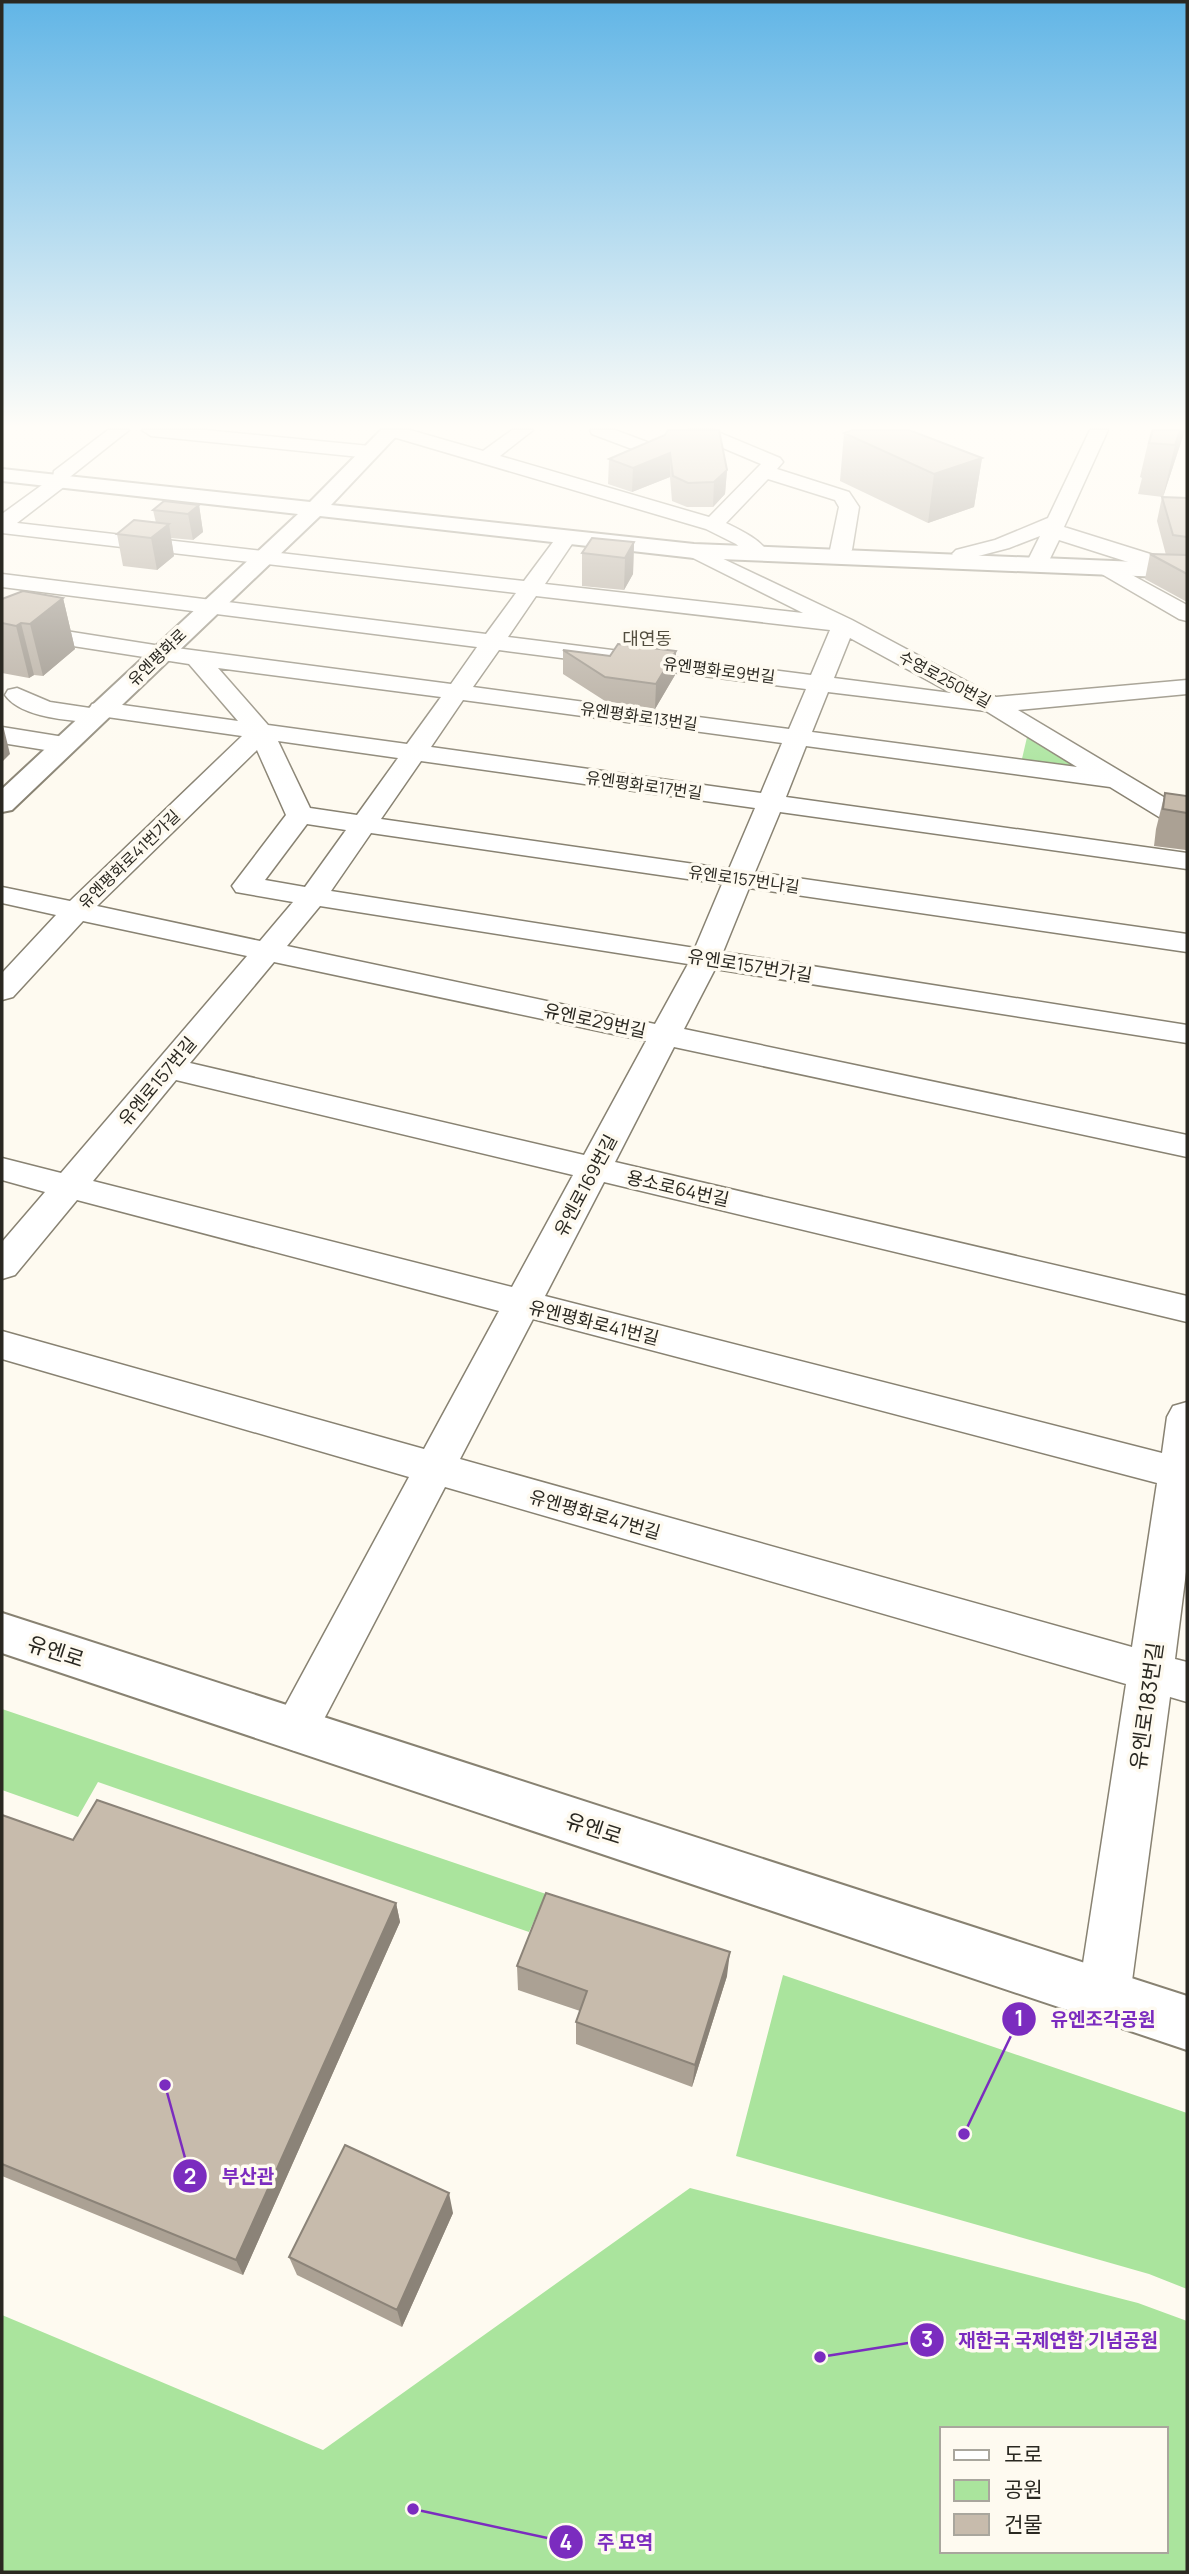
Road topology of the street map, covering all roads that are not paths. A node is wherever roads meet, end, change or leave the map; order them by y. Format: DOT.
graph roads {
  1 [pos="198,550"];
  2 [pos="270,550"];
  3 [pos="558,550"];
  4 [pos="685,550"];
  5 [pos="747,550"];
  6 [pos="757,550"];
  7 [pos="845,550"];
  8 [pos="978,550"];
  9 [pos="1044,550"];
  10 [pos="1120,550"];
  11 [pos="694,551"];
  12 [pos="963,554"];
  13 [pos="262,558"];
  14 [pos="1039,561"];
  15 [pos="1156,563"];
  16 [pos="1187,564"];
  17 [pos="1108,568"];
  18 [pos="1187,571"];
  19 [pos="2,580"];
  20 [pos="532,589"];
  21 [pos="211,606"];
  22 [pos="1187,614"];
  23 [pos="844,625"];
  24 [pos="2,628"];
  25 [pos="38,634"];
  26 [pos="494,642"];
  27 [pos="2,648"];
  28 [pos="161,653"];
  29 [pos="197,658"];
  30 [pos="39,681"];
  31 [pos="821,683"];
  32 [pos="1187,687"];
  33 [pos="458,692"];
  34 [pos="9,699"];
  35 [pos="992,705"];
  36 [pos="98,713"];
  37 [pos="261,732"];
  38 [pos="2,735"];
  39 [pos="798,737"];
  40 [pos="64,744"];
  41 [pos="415,753"];
  42 [pos="1117,780"];
  43 [pos="771,803"];
  44 [pos="2,804"];
  45 [pos="300,814"];
  46 [pos="1187,822"];
  47 [pos="364,824"];
  48 [pos="1187,861"];
  49 [pos="739,878"];
  50 [pos="2,895"];
  51 [pos="313,897"];
  52 [pos="76,911"];
  53 [pos="1187,943"];
  54 [pos="268,949"];
  55 [pos="706,958"];
  56 [pos="2,991"];
  57 [pos="1187,1034"];
  58 [pos="665,1035"];
  59 [pos="169,1068"];
  60 [pos="1187,1146"];
  61 [pos="594,1168"];
  62 [pos="2,1169"];
  63 [pos="69,1186"];
  64 [pos="2,1266"];
  65 [pos="522,1303"];
  66 [pos="1187,1309"];
  67 [pos="2,1345"];
  68 [pos="1187,1417"];
  69 [pos="435,1468"];
  70 [pos="1183,1474"];
  71 [pos="2,1633"];
  72 [pos="1169,1677"];
  73 [pos="295,1730"];
  74 [pos="1104,1996"];
  75 [pos="1187,2023"];
  1 -- 13 [label="street"];
  2 -- 13 [label="main road, 유엔평화로"];
  3 -- 20 [label="street, 유엔로157번길"];
  4 -- 11 [label="main road"];
  5 -- 11 [label="main road"];
  6 -- 14 [label="main road"];
  7 -- 12 [label="main road"];
  8 -- 12 [label="street"];
  9 -- 14 [label="street"];
  10 -- 15 [label="street"];
  11 -- 23 [label="street, 수영로250번길"];
  12 -- 14 [label="main road"];
  13 -- 20 [label="street"];
  13 -- 21 [label="main road, 유엔평화로"];
  14 -- 15 [label="main road"];
  14 -- 17 [label="main road"];
  15 -- 16 [label="main road"];
  17 -- 18 [label="main road"];
  17 -- 22 [label="street"];
  19 -- 21 [label="street, 유엔평화로9번길"];
  20 -- 23 [label="street"];
  20 -- 26 [label="street, 유엔로157번길"];
  21 -- 26 [label="street, 유엔평화로9번길"];
  21 -- 28 [label="main road, 유엔평화로"];
  23 -- 31 [label="street, 유엔로169번길"];
  23 -- 35 [label="street, 수영로250번길"];
  24 -- 25 [label="street, 유엔평화로13번길"];
  25 -- 27 [label="street"];
  25 -- 28 [label="street, 유엔평화로13번길"];
  26 -- 31 [label="street, 유엔평화로9번길"];
  26 -- 33 [label="street, 유엔로157번길"];
  28 -- 29 [label="street, 유엔평화로13번길"];
  28 -- 36 [label="main road, 유엔평화로"];
  29 -- 33 [label="street, 유엔평화로13번길"];
  29 -- 37 [label="street"];
  30 -- 34 [label="street"];
  31 -- 35 [label="street, 유엔평화로9번길"];
  31 -- 39 [label="street, 유엔로169번길"];
  32 -- 35 [label="street, 유엔평화로9번길"];
  33 -- 39 [label="street, 유엔평화로13번길"];
  33 -- 41 [label="street, 유엔로157번길"];
  34 -- 36 [label="street, 유엔평화로17번길"];
  35 -- 42 [label="street, 수영로250번길"];
  36 -- 37 [label="street, 유엔평화로17번길"];
  36 -- 40 [label="main road, 유엔평화로"];
  37 -- 41 [label="street, 유엔평화로17번길"];
  37 -- 45 [label="street"];
  37 -- 52 [label="street, 유엔평화로41번가길"];
  38 -- 40 [label="street"];
  39 -- 42 [label="street, 유엔평화로13번길"];
  39 -- 43 [label="street, 유엔로169번길"];
  40 -- 44 [label="main road, 유엔평화로"];
  41 -- 43 [label="street, 유엔평화로17번길"];
  41 -- 47 [label="street, 유엔로157번길"];
  42 -- 46 [label="street, 수영로250번길"];
  43 -- 48 [label="street, 유엔평화로17번길"];
  43 -- 49 [label="street, 유엔로169번길"];
  45 -- 47 [label="street, 유엔로157번나길"];
  45 -- 51 [label="street"];
  47 -- 49 [label="street, 유엔로157번나길"];
  47 -- 51 [label="street, 유엔로157번길"];
  49 -- 53 [label="street, 유엔로157번나길"];
  49 -- 55 [label="street, 유엔로169번길"];
  50 -- 52 [label="street, 유엔로29번길"];
  51 -- 54 [label="street, 유엔로157번길"];
  51 -- 55 [label="street, 유엔로157번가길"];
  52 -- 54 [label="street, 유엔로29번길"];
  52 -- 56 [label="street, 유엔평화로41번가길"];
  54 -- 58 [label="street, 유엔로29번길"];
  54 -- 59 [label="street, 유엔로157번길"];
  55 -- 57 [label="street, 유엔로157번가길"];
  55 -- 58 [label="street, 유엔로169번길"];
  58 -- 60 [label="street, 유엔로29번길"];
  58 -- 61 [label="street, 유엔로169번길"];
  59 -- 61 [label="street, 용소로64번길"];
  59 -- 63 [label="street, 유엔로157번길"];
  61 -- 65 [label="street, 유엔로169번길"];
  61 -- 66 [label="street, 용소로64번길"];
  62 -- 63 [label="street, 유엔평화로41번길"];
  63 -- 64 [label="street, 유엔로157번길"];
  63 -- 65 [label="street, 유엔평화로41번길"];
  65 -- 69 [label="street, 유엔로169번길"];
  65 -- 70 [label="street, 유엔평화로41번길"];
  67 -- 69 [label="street, 유엔평화로47번길"];
  68 -- 70 [label="street, 유엔로183번길"];
  69 -- 72 [label="street, 유엔평화로47번길"];
  69 -- 73 [label="street, 유엔로169번길"];
  70 -- 72 [label="street, 유엔로183번길"];
  71 -- 73 [label="main road, 유엔로"];
  72 -- 74 [label="street, 유엔로183번길"];
  73 -- 74 [label="main road, 유엔로"];
  74 -- 75 [label="main road, 유엔로"];
}
